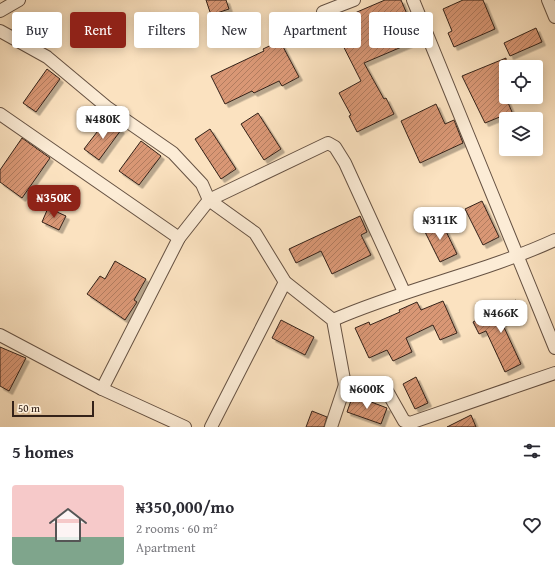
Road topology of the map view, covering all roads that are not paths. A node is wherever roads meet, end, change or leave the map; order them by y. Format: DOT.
graph roads {
  1 [pos="19,0"];
  2 [pos="354,0"];
  3 [pos="412,0"];
  4 [pos="548,0"];
  5 [pos="0,11"];
  6 [pos="323,12"];
  7 [pos="555,17"];
  8 [pos="0,32"];
  9 [pos="0,114"];
  10 [pos="209,200"];
  11 [pos="179,238"];
  12 [pos="555,240"];
  13 [pos="519,257"];
  14 [pos="285,282"];
  15 [pos="404,292"];
  16 [pos="334,320"];
  17 [pos="0,335"];
  18 [pos="555,348"];
  19 [pos="555,373"];
  20 [pos="345,385"];
  21 [pos="102,389"];
  22 [pos="185,427"];
  23 [pos="211,427"];
  24 [pos="331,427"];
  1 -- 5 [label="street"];
  2 -- 6 [label="street"];
  3 -- 13 [label="street"];
  4 -- 7 [label="street"];
  8 -- 10 [label="street"];
  9 -- 11 [label="street"];
  10 -- 11 [label="street"];
  10 -- 14 [label="street"];
  10 -- 15 [label="street"];
  11 -- 21 [label="street"];
  12 -- 13 [label="street"];
  13 -- 15 [label="street"];
  13 -- 18 [label="street"];
  14 -- 16 [label="street"];
  14 -- 23 [label="street"];
  15 -- 16 [label="street"];
  16 -- 20 [label="street"];
  17 -- 21 [label="street"];
  19 -- 20 [label="street"];
  20 -- 24 [label="street"];
  21 -- 22 [label="street"];
}
